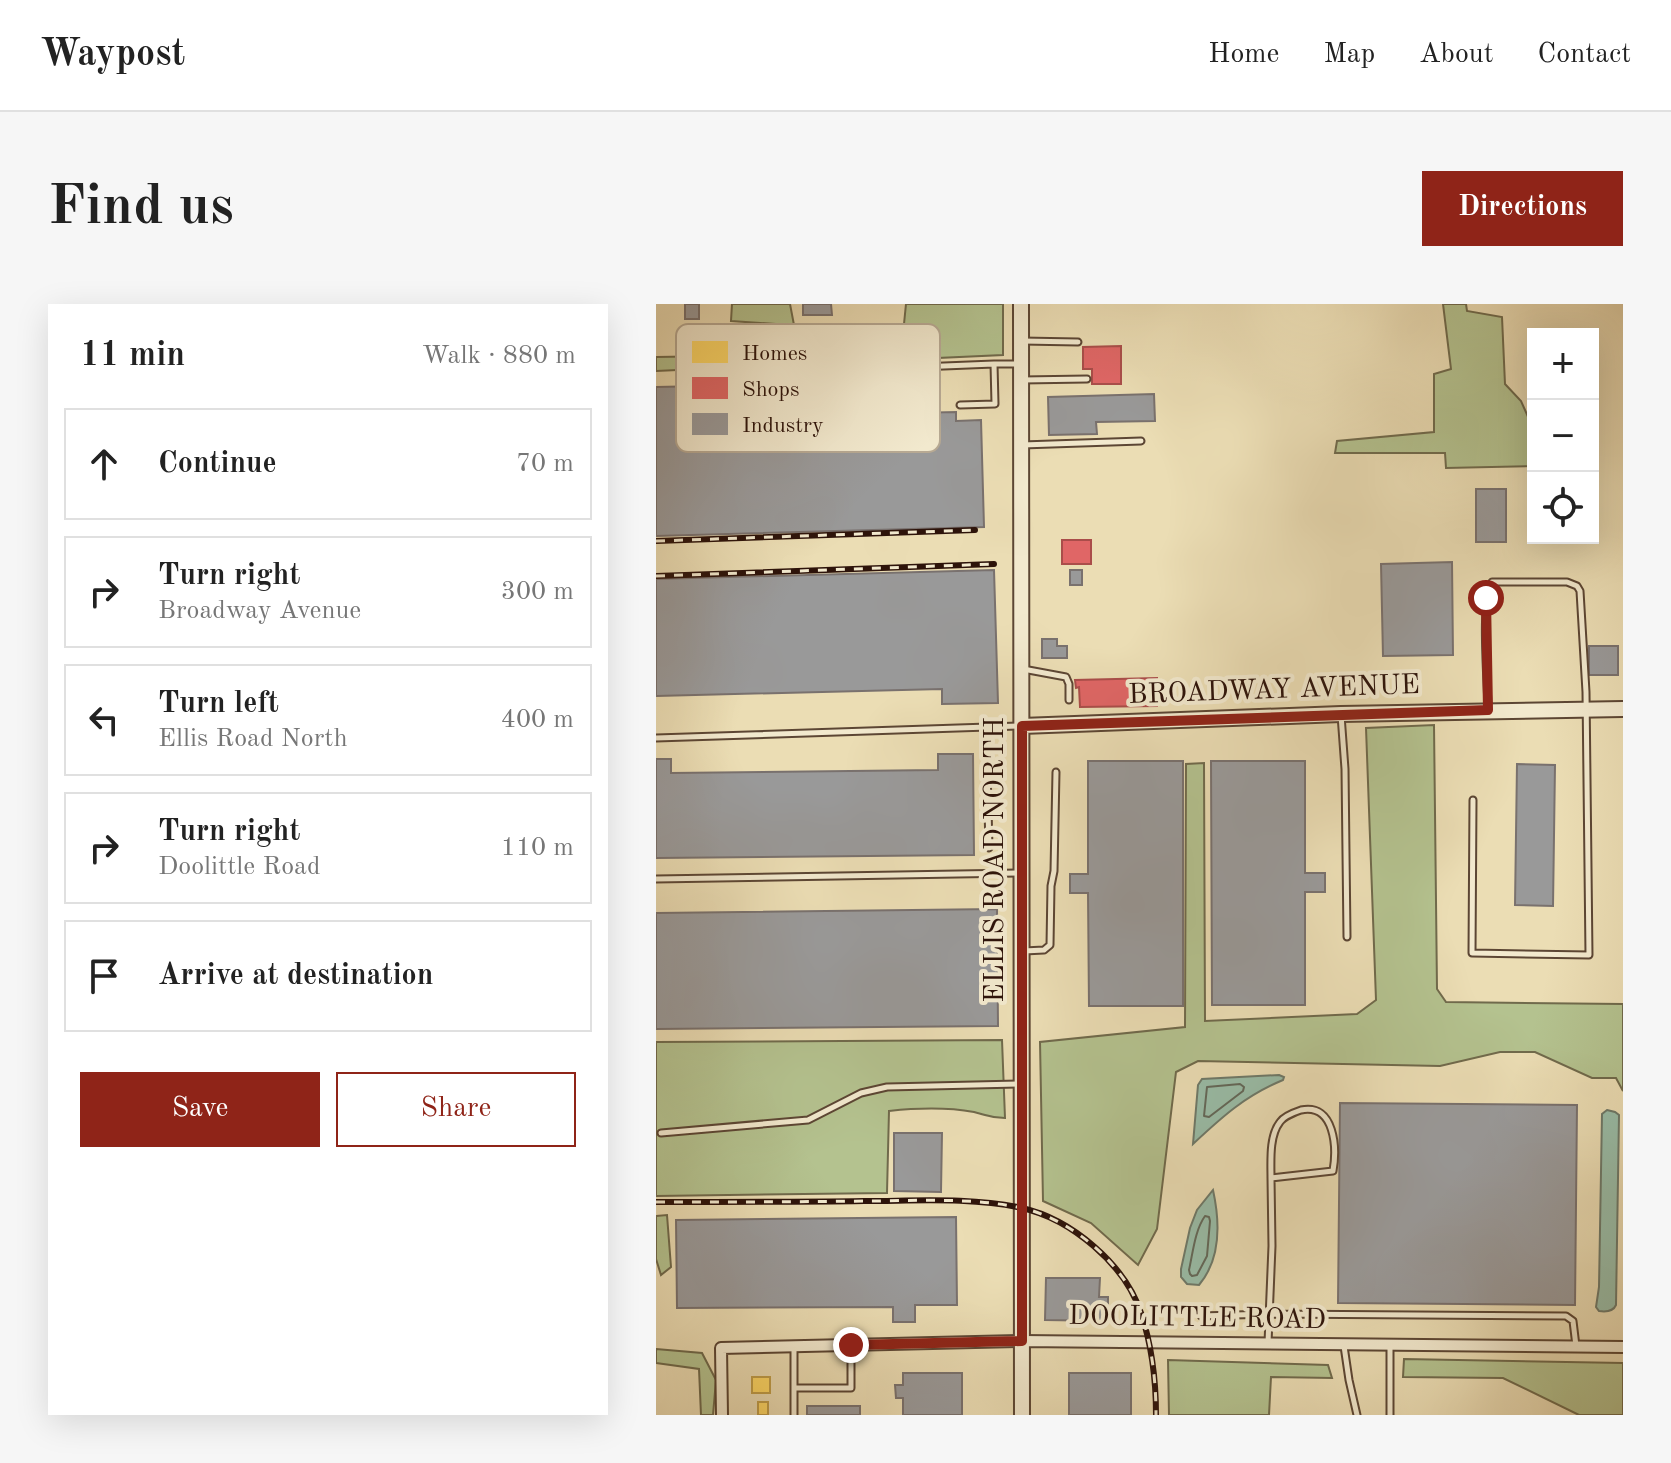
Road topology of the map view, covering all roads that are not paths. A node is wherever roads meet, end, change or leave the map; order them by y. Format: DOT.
graph roads {
  1 [pos="1021,304"];
  2 [pos="1021,341"];
  3 [pos="1078,342"];
  4 [pos="994,364"];
  5 [pos="1021,364"];
  6 [pos="940,366"];
  7 [pos="1087,379"];
  8 [pos="1021,380"];
  9 [pos="960,405"];
  10 [pos="1141,441"];
  11 [pos="1021,445"];
  12 [pos="1022,669"];
  13 [pos="1069,700"];
  14 [pos="1585,709"];
  15 [pos="1623,709"];
  16 [pos="1488,710"];
  17 [pos="1341,714"];
  18 [pos="1022,726"];
  19 [pos="986,727"];
  20 [pos="656,738"];
  21 [pos="1056,772"];
  22 [pos="1473,800"];
  23 [pos="989,848"];
  24 [pos="1022,873"];
  25 [pos="656,879"];
  26 [pos="1347,937"];
  27 [pos="1023,951"];
  28 [pos="1023,1084"];
  29 [pos="661,1133"];
  30 [pos="1271,1178"];
  31 [pos="1269,1314"];
  32 [pos="1201,1316"];
  33 [pos="1022,1341"];
  34 [pos="1268,1344"];
  35 [pos="851,1345"];
  36 [pos="1344,1345"];
  37 [pos="1390,1345"];
  38 [pos="794,1346"];
  39 [pos="1576,1347"];
  40 [pos="1623,1347"];
  41 [pos="794,1388"];
  42 [pos="722,1415"];
  43 [pos="794,1415"];
  44 [pos="1022,1415"];
  45 [pos="1357,1415"];
  46 [pos="1390,1415"];
  1 -- 2 [label="street, ELLIS ROAD NORTH"];
  2 -- 3 [label="lane"];
  2 -- 5 [label="street, ELLIS ROAD NORTH"];
  4 -- 5 [label="lane"];
  4 -- 6 [label="lane"];
  4 -- 9 [label="lane"];
  5 -- 8 [label="street, ELLIS ROAD NORTH"];
  7 -- 8 [label="lane"];
  8 -- 11 [label="street, ELLIS ROAD NORTH"];
  10 -- 11 [label="lane"];
  11 -- 12 [label="street, ELLIS ROAD NORTH"];
  12 -- 13 [label="lane"];
  12 -- 18 [label="street, ELLIS ROAD NORTH"];
  14 -- 15 [label="street, BROADWAY AVENUE"];
  14 -- 16 [label="street, BROADWAY AVENUE"];
  14 -- 16 [label="lane"];
  14 -- 22 [label="lane"];
  16 -- 17 [label="street, BROADWAY AVENUE"];
  17 -- 18 [label="street, BROADWAY AVENUE"];
  17 -- 26 [label="lane"];
  18 -- 19 [label="lane"];
  18 -- 24 [label="street, ELLIS ROAD NORTH"];
  19 -- 20 [label="lane"];
  19 -- 23 [label="lane"];
  21 -- 27 [label="lane"];
  24 -- 25 [label="lane"];
  24 -- 27 [label="street, ELLIS ROAD NORTH"];
  27 -- 28 [label="street, ELLIS ROAD NORTH"];
  28 -- 29 [label="lane"];
  28 -- 33 [label="street, ELLIS ROAD NORTH"];
  30 -- 30 [label="lane"];
  30 -- 31 [label="lane"];
  31 -- 32 [label="lane"];
  31 -- 34 [label="lane"];
  31 -- 39 [label="lane"];
  33 -- 34 [label="street, DOOLITTLE ROAD"];
  33 -- 35 [label="street, DOOLITTLE ROAD"];
  33 -- 44 [label="street, ELLIS ROAD NORTH"];
  34 -- 36 [label="street, DOOLITTLE ROAD"];
  35 -- 38 [label="street, DOOLITTLE ROAD"];
  35 -- 41 [label="lane"];
  36 -- 37 [label="street, DOOLITTLE ROAD"];
  36 -- 45 [label="lane"];
  37 -- 39 [label="street, DOOLITTLE ROAD"];
  37 -- 46 [label="lane"];
  38 -- 41 [label="lane"];
  38 -- 42 [label="street, DOOLITTLE ROAD"];
  39 -- 40 [label="street, DOOLITTLE ROAD"];
  41 -- 43 [label="lane"];
}
